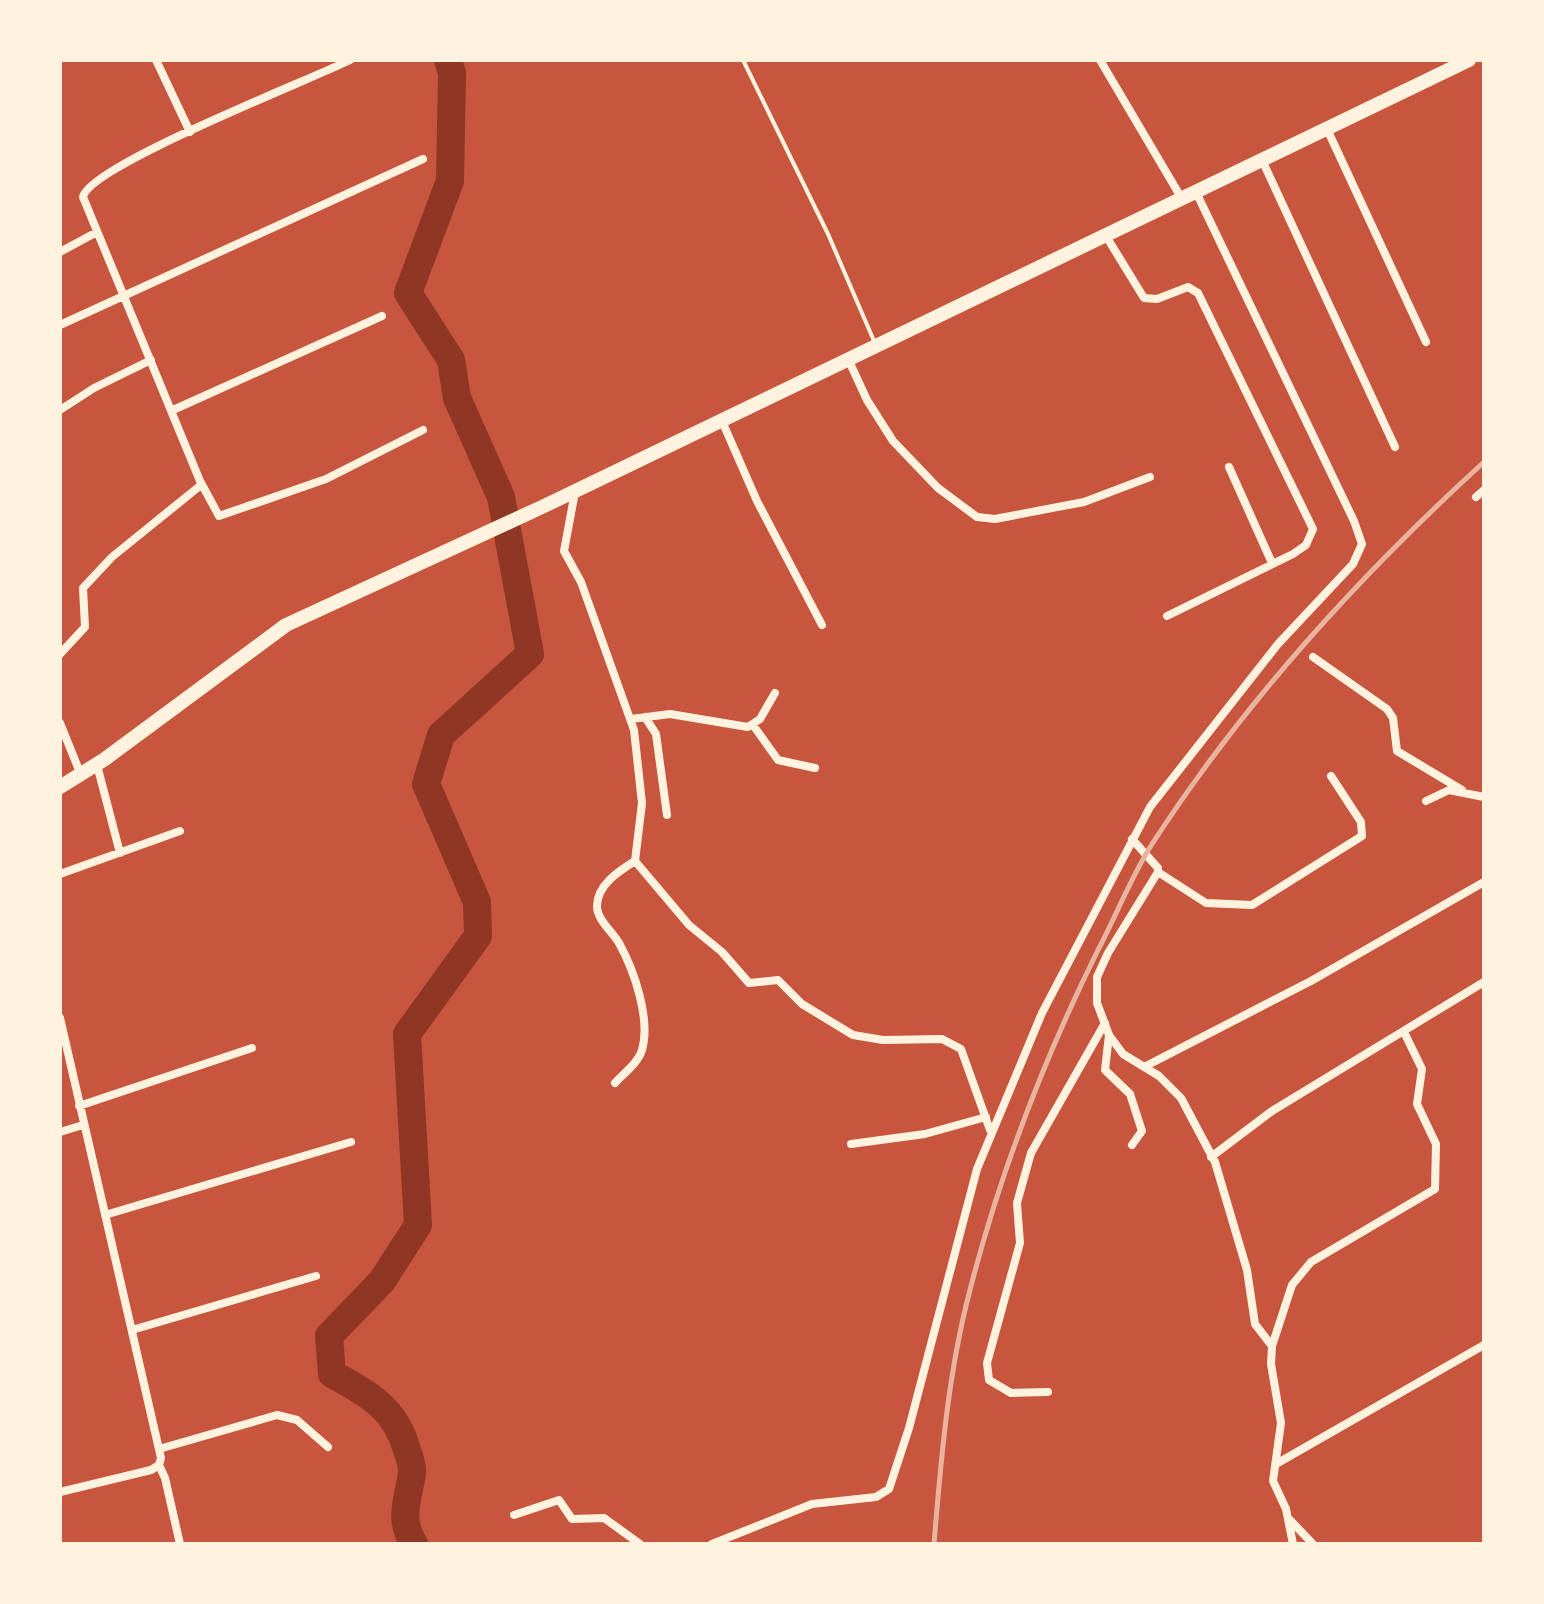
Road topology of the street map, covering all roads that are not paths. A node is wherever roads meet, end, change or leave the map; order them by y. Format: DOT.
graph roads {
  1 [pos="156,60"];
  2 [pos="350,60"];
  3 [pos="743,60"];
  4 [pos="1100,60"];
  5 [pos="1469,60"];
  6 [pos="1327,129"];
  7 [pos="190,132"];
  8 [pos="423,159"];
  9 [pos="1262,160"];
  10 [pos="1196,192"];
  11 [pos="1182,199"];
  12 [pos="97,232"];
  13 [pos="1106,236"];
  14 [pos="60,252"];
  15 [pos="124,294"];
  16 [pos="382,316"];
  17 [pos="60,325"];
  18 [pos="1426,342"];
  19 [pos="877,347"];
  20 [pos="151,360"];
  21 [pos="849,361"];
  22 [pos="60,410"];
  23 [pos="173,410"];
  24 [pos="722,421"];
  25 [pos="423,430"];
  26 [pos="1395,447"];
  27 [pos="1229,467"];
  28 [pos="1150,477"];
  29 [pos="201,485"];
  30 [pos="1484,490"];
  31 [pos="575,491"];
  32 [pos="1476,497"];
  33 [pos="1272,563"];
  34 [pos="1167,616"];
  35 [pos="822,625"];
  36 [pos="60,654"];
  37 [pos="1313,657"];
  38 [pos="775,693"];
  39 [pos="645,717"];
  40 [pos="631,719"];
  41 [pos="60,723"];
  42 [pos="753,725"];
  43 [pos="97,765"];
  44 [pos="815,768"];
  45 [pos="81,776"];
  46 [pos="1331,776"];
  47 [pos="60,787"];
  48 [pos="1462,790"];
  49 [pos="1484,797"];
  50 [pos="1426,801"];
  51 [pos="667,815"];
  52 [pos="180,831"];
  53 [pos="1132,839"];
  54 [pos="120,853"];
  55 [pos="635,861"];
  56 [pos="1158,872"];
  57 [pos="60,874"];
  58 [pos="1484,882"];
  59 [pos="1484,982"];
  60 [pos="60,1018"];
  61 [pos="1105,1023"];
  62 [pos="1404,1032"];
  63 [pos="1109,1035"];
  64 [pos="252,1048"];
  65 [pos="1144,1067"];
  66 [pos="615,1083"];
  67 [pos="79,1106"];
  68 [pos="986,1117"];
  69 [pos="83,1125"];
  70 [pos="990,1131"];
  71 [pos="60,1132"];
  72 [pos="351,1142"];
  73 [pos="851,1144"];
  74 [pos="1132,1145"];
  75 [pos="1211,1157"];
  76 [pos="105,1215"];
  77 [pos="316,1276"];
  78 [pos="132,1330"];
  79 [pos="1484,1345"];
  80 [pos="1272,1346"];
  81 [pos="1048,1392"];
  82 [pos="328,1447"];
  83 [pos="159,1449"];
  84 [pos="1276,1464"];
  85 [pos="159,1465"];
  86 [pos="60,1492"];
  87 [pos="514,1515"];
  88 [pos="1289,1519"];
  89 [pos="180,1544"];
  90 [pos="640,1544"];
  91 [pos="712,1544"];
  92 [pos="1293,1544"];
  93 [pos="1313,1544"];
  1 -- 7 [label="street"];
  2 -- 7 [label="street"];
  3 -- 19 [label="lane"];
  4 -- 11 [label="street"];
  5 -- 6 [label="main road"];
  6 -- 9 [label="main road"];
  6 -- 18 [label="street"];
  7 -- 12 [label="street"];
  8 -- 15 [label="street"];
  9 -- 10 [label="main road"];
  9 -- 26 [label="street"];
  10 -- 11 [label="main road"];
  10 -- 53 [label="street"];
  11 -- 13 [label="main road"];
  12 -- 14 [label="street"];
  12 -- 15 [label="street"];
  13 -- 19 [label="main road"];
  13 -- 33 [label="street"];
  15 -- 17 [label="street"];
  15 -- 20 [label="street"];
  16 -- 23 [label="street"];
  19 -- 21 [label="main road"];
  20 -- 22 [label="street"];
  20 -- 23 [label="street"];
  21 -- 24 [label="main road"];
  21 -- 28 [label="street"];
  23 -- 29 [label="street"];
  24 -- 31 [label="main road"];
  24 -- 35 [label="street"];
  25 -- 29 [label="street"];
  27 -- 33 [label="street"];
  29 -- 36 [label="street"];
  30 -- 32 [label="street"];
  31 -- 40 [label="street"];
  31 -- 43 [label="main road"];
  33 -- 34 [label="street"];
  37 -- 48 [label="street"];
  38 -- 42 [label="street"];
  39 -- 40 [label="street"];
  39 -- 42 [label="street"];
  39 -- 51 [label="street"];
  40 -- 55 [label="street"];
  41 -- 45 [label="street"];
  42 -- 44 [label="street"];
  43 -- 45 [label="main road"];
  43 -- 54 [label="street"];
  45 -- 47 [label="main road"];
  46 -- 56 [label="street"];
  48 -- 49 [label="street"];
  48 -- 50 [label="street"];
  52 -- 54 [label="street"];
  53 -- 56 [label="street"];
  53 -- 70 [label="street"];
  54 -- 57 [label="street"];
  55 -- 66 [label="street"];
  55 -- 68 [label="street"];
  56 -- 61 [label="street"];
  58 -- 65 [label="street"];
  59 -- 62 [label="street"];
  60 -- 67 [label="street"];
  61 -- 63 [label="street"];
  61 -- 81 [label="street"];
  62 -- 75 [label="street"];
  62 -- 80 [label="street"];
  63 -- 65 [label="street"];
  63 -- 74 [label="street"];
  64 -- 67 [label="street"];
  65 -- 75 [label="street"];
  67 -- 69 [label="street"];
  68 -- 70 [label="street"];
  68 -- 73 [label="street"];
  69 -- 71 [label="street"];
  69 -- 76 [label="street"];
  70 -- 91 [label="street"];
  72 -- 76 [label="street"];
  75 -- 80 [label="street"];
  76 -- 78 [label="street"];
  77 -- 78 [label="street"];
  78 -- 83 [label="street"];
  79 -- 84 [label="street"];
  80 -- 84 [label="street"];
  82 -- 83 [label="street"];
  83 -- 85 [label="street"];
  84 -- 88 [label="street"];
  85 -- 86 [label="street"];
  85 -- 89 [label="street"];
  87 -- 90 [label="street"];
  88 -- 92 [label="street"];
  88 -- 93 [label="street"];
}
